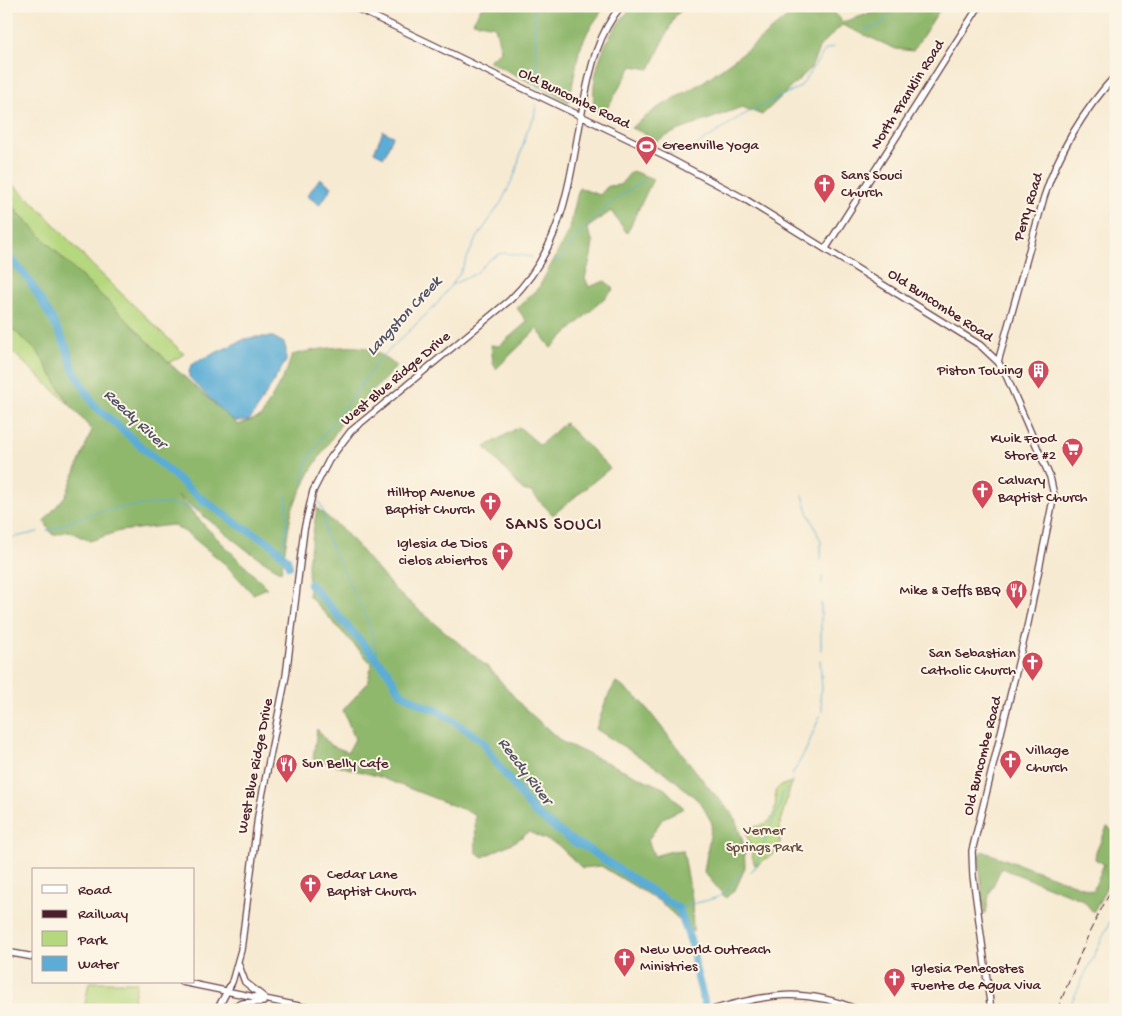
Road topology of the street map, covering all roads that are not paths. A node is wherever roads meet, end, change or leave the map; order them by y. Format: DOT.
graph roads {
  1 [pos="352,6"];
  2 [pos="621,6"];
  3 [pos="979,6"];
  4 [pos="1116,76"];
  5 [pos="581,116"];
  6 [pos="826,248"];
  7 [pos="998,362"];
  8 [pos="6,952"];
  9 [pos="32,957"];
  10 [pos="238,963"];
  11 [pos="191,984"];
  12 [pos="227,992"];
  13 [pos="268,1001"];
  14 [pos="275,1002"];
  15 [pos="715,1009"];
  16 [pos="217,1010"];
  17 [pos="224,1010"];
  18 [pos="318,1010"];
  19 [pos="858,1010"];
  20 [pos="991,1010"];
  1 -- 5 [label="street, Old Buncombe Road"];
  2 -- 5 [label="street, West Blue Ridge Drive"];
  3 -- 6 [label="street, North Franklin Road"];
  4 -- 7 [label="street, Perry Road"];
  5 -- 6 [label="street, Old Buncombe Road"];
  5 -- 10 [label="street, West Blue Ridge Drive"];
  6 -- 7 [label="street, Old Buncombe Road"];
  7 -- 20 [label="street, Old Buncombe Road"];
  8 -- 9 [label="street"];
  10 -- 12 [label="street, West Blue Ridge Drive"];
  10 -- 13 [label="street"];
  11 -- 12 [label="street"];
  12 -- 13 [label="street"];
  12 -- 16 [label="street, West Blue Ridge Drive"];
  13 -- 14 [label="street"];
  14 -- 17 [label="street"];
  14 -- 18 [label="street"];
  15 -- 19 [label="street"];
}
